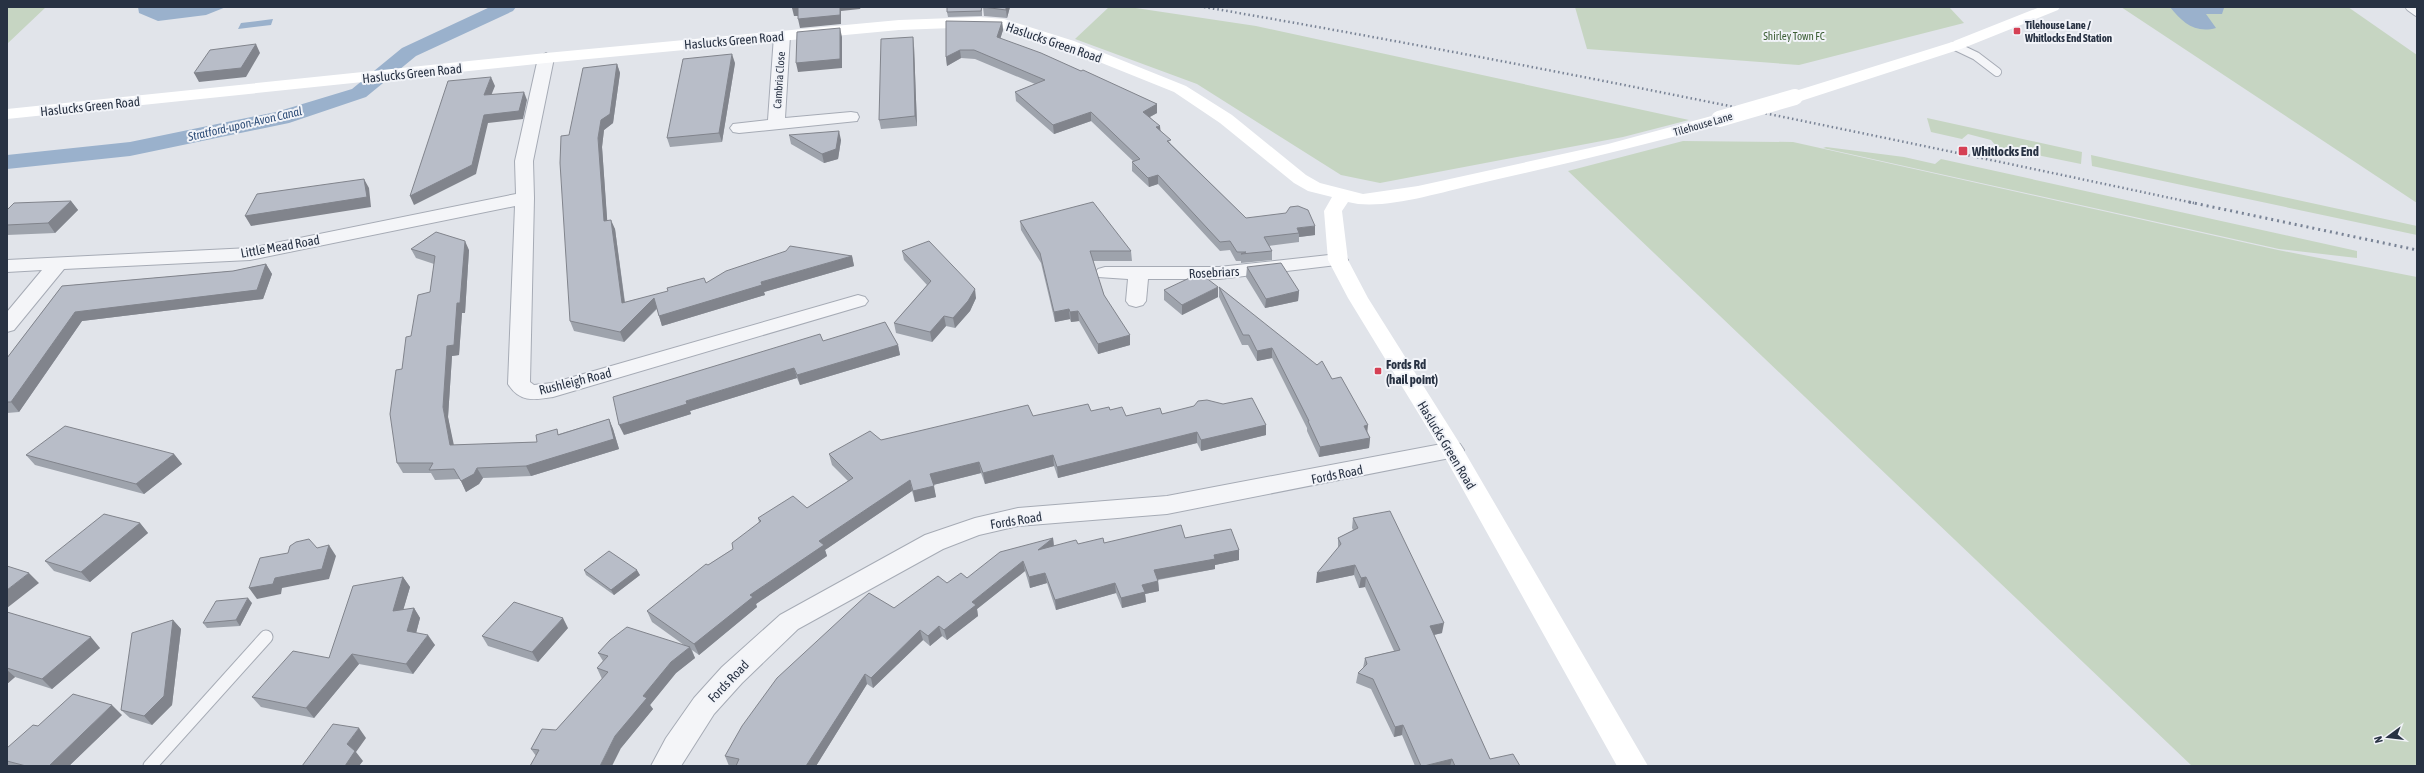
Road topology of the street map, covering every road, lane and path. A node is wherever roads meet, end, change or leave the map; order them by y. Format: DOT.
graph roads {
  1 [pos="2053,7"];
  2 [pos="2410,7"];
  3 [pos="2417,12"];
  4 [pos="782,36"];
  5 [pos="1955,46"];
  6 [pos="546,58"];
  7 [pos="1997,72"];
  8 [pos="7,114"];
  9 [pos="851,117"];
  10 [pos="776,124"];
  11 [pos="739,128"];
  12 [pos="1342,196"];
  13 [pos="525,198"];
  14 [pos="1338,260"];
  15 [pos="58,264"];
  16 [pos="7,266"];
  17 [pos="1105,273"];
  18 [pos="1138,273"];
  19 [pos="858,301"];
  20 [pos="1136,301"];
  21 [pos="7,325"];
  22 [pos="1452,450"];
  23 [pos="266,637"];
  24 [pos="150,766"];
  25 [pos="666,766"];
  26 [pos="1633,766"];
  1 -- 5 [label="street, Tilehouse Lane"];
  2 -- 3 [label="lane"];
  4 -- 6 [label="street, Haslucks Green Road"];
  4 -- 10 [label="street, Cambria Close"];
  4 -- 12 [label="street, Haslucks Green Road"];
  5 -- 7 [label="lane"];
  5 -- 12 [label="street, Tilehouse Lane, bridge"];
  6 -- 8 [label="street, Haslucks Green Road"];
  6 -- 13 [label="street, Rushleigh Road"];
  9 -- 10 [label="street"];
  10 -- 11 [label="street"];
  12 -- 14 [label="street, Haslucks Green Road"];
  13 -- 15 [label="street, Little Mead Road"];
  13 -- 19 [label="street, Rushleigh Road"];
  14 -- 18 [label="street, Rosebriars"];
  14 -- 22 [label="street, Haslucks Green Road"];
  15 -- 16 [label="street, Little Mead Road"];
  15 -- 21 [label="street"];
  17 -- 18 [label="street, Rosebriars"];
  18 -- 20 [label="street"];
  22 -- 25 [label="street, Fords Road"];
  22 -- 26 [label="street, Haslucks Green Road"];
  23 -- 24 [label="lane"];
}
